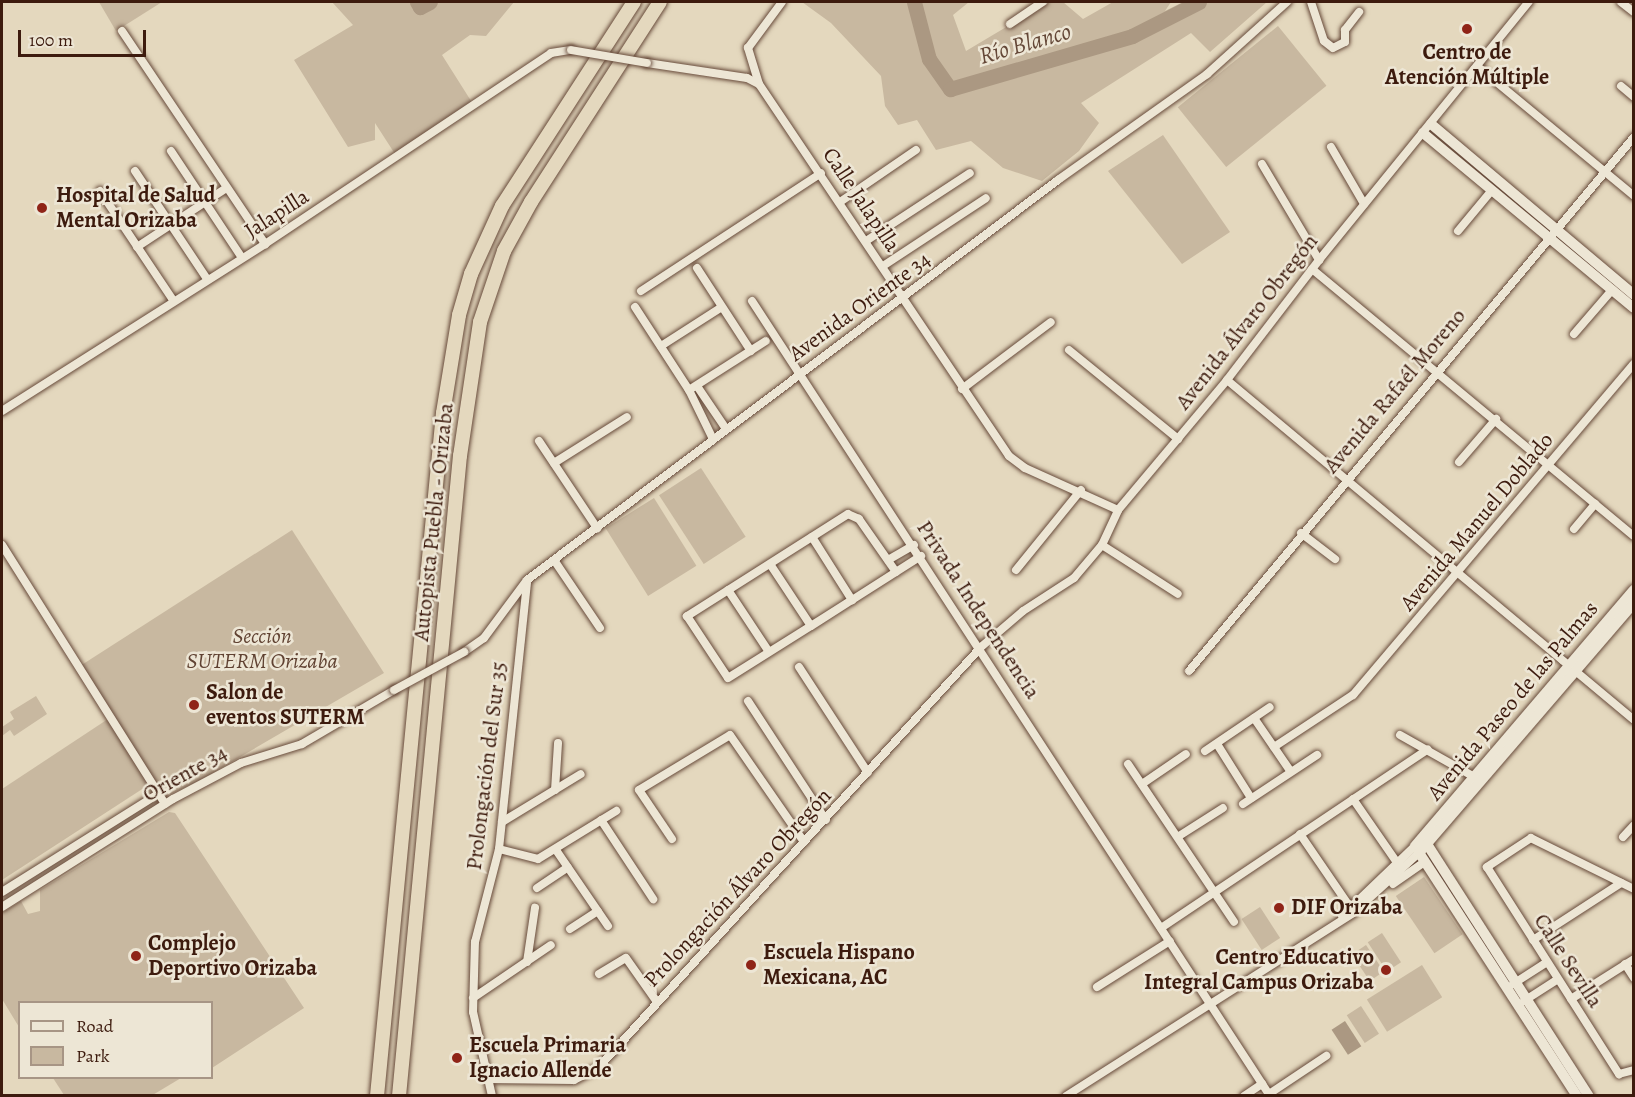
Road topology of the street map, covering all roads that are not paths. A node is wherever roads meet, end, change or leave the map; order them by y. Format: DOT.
graph roads {
  1 [pos="634,2"];
  2 [pos="660,2"];
  3 [pos="782,2"];
  4 [pos="1043,2"];
  5 [pos="1287,2"];
  6 [pos="1311,2"];
  7 [pos="1529,2"];
  8 [pos="1620,2"];
  9 [pos="1359,12"];
  10 [pos="1634,12"];
  11 [pos="1010,24"];
  12 [pos="122,31"];
  13 [pos="1478,66"];
  14 [pos="759,84"];
  15 [pos="1621,86"];
  16 [pos="1634,97"];
  17 [pos="1431,124"];
  18 [pos="1423,133"];
  19 [pos="1634,136"];
  20 [pos="1330,147"];
  21 [pos="916,150"];
  22 [pos="171,151"];
  23 [pos="1262,164"];
  24 [pos="135,171"];
  25 [pos="1603,171"];
  26 [pos="821,173"];
  27 [pos="970,173"];
  28 [pos="225,189"];
  29 [pos="1492,190"];
  30 [pos="100,191"];
  31 [pos="1634,196"];
  32 [pos="986,198"];
  33 [pos="205,202"];
  34 [pos="840,202"];
  35 [pos="1364,204"];
  36 [pos="171,225"];
  37 [pos="1458,231"];
  38 [pos="1551,233"];
  39 [pos="866,242"];
  40 [pos="265,244"];
  41 [pos="137,247"];
  42 [pos="242,258"];
  43 [pos="1319,260"];
  44 [pos="883,266"];
  45 [pos="697,268"];
  46 [pos="1312,269"];
  47 [pos="207,279"];
  48 [pos="1612,290"];
  49 [pos="641,291"];
  50 [pos="1634,295"];
  51 [pos="903,299"];
  52 [pos="173,300"];
  53 [pos="752,301"];
  54 [pos="635,307"];
  55 [pos="722,307"];
  56 [pos="1634,308"];
  57 [pos="1051,322"];
  58 [pos="1574,334"];
  59 [pos="766,341"];
  60 [pos="661,346"];
  61 [pos="1069,350"];
  62 [pos="751,351"];
  63 [pos="1634,364"];
  64 [pos="1436,371"];
  65 [pos="800,373"];
  66 [pos="1227,380"];
  67 [pos="693,388"];
  68 [pos="962,389"];
  69 [pos="2,411"];
  70 [pos="627,417"];
  71 [pos="1496,419"];
  72 [pos="726,429"];
  73 [pos="713,439"];
  74 [pos="1178,439"];
  75 [pos="539,441"];
  76 [pos="1459,462"];
  77 [pos="554,463"];
  78 [pos="1550,465"];
  79 [pos="1346,478"];
  80 [pos="1081,490"];
  81 [pos="1595,504"];
  82 [pos="1118,510"];
  83 [pos="597,528"];
  84 [pos="1574,529"];
  85 [pos="1300,533"];
  86 [pos="1634,536"];
  87 [pos="812,537"];
  88 [pos="2,545"];
  89 [pos="914,545"];
  90 [pos="1101,545"];
  91 [pos="921,556"];
  92 [pos="1335,559"];
  93 [pos="554,560"];
  94 [pos="888,560"];
  95 [pos="770,564"];
  96 [pos="1016,570"];
  97 [pos="896,572"];
  98 [pos="1459,573"];
  99 [pos="527,580"];
  100 [pos="728,590"];
  101 [pos="1634,590"];
  102 [pos="1178,594"];
  103 [pos="852,600"];
  104 [pos="1634,603"];
  105 [pos="811,626"];
  106 [pos="600,628"];
  107 [pos="981,647"];
  108 [pos="464,652"];
  109 [pos="769,652"];
  110 [pos="799,667"];
  111 [pos="1572,669"];
  112 [pos="1189,671"];
  113 [pos="748,701"];
  114 [pos="1270,707"];
  115 [pos="1254,718"];
  116 [pos="1634,720"];
  117 [pos="1401,735"];
  118 [pos="558,743"];
  119 [pos="1217,744"];
  120 [pos="1274,747"];
  121 [pos="1428,749"];
  122 [pos="1205,751"];
  123 [pos="1186,754"];
  124 [pos="1317,755"];
  125 [pos="1128,764"];
  126 [pos="1291,772"];
  127 [pos="868,773"];
  128 [pos="581,774"];
  129 [pos="1478,780"];
  130 [pos="1142,784"];
  131 [pos="555,790"];
  132 [pos="158,794"];
  133 [pos="1251,798"];
  134 [pos="1353,799"];
  135 [pos="165,804"];
  136 [pos="1243,804"];
  137 [pos="1223,808"];
  138 [pos="616,811"];
  139 [pos="601,820"];
  140 [pos="826,820"];
  141 [pos="115,821"];
  142 [pos="502,822"];
  143 [pos="1634,825"];
  144 [pos="121,832"];
  145 [pos="1300,834"];
  146 [pos="1179,836"];
  147 [pos="1623,837"];
  148 [pos="672,839"];
  149 [pos="804,842"];
  150 [pos="499,849"];
  151 [pos="556,849"];
  152 [pos="1424,851"];
  153 [pos="64,853"];
  154 [pos="71,864"];
  155 [pos="1398,864"];
  156 [pos="44,865"];
  157 [pos="568,867"];
  158 [pos="50,876"];
  159 [pos="1621,883"];
  160 [pos="537,888"];
  161 [pos="1634,890"];
  162 [pos="1214,891"];
  163 [pos="2,892"];
  164 [pos="652,899"];
  165 [pos="2,907"];
  166 [pos="535,908"];
  167 [pos="1352,910"];
  168 [pos="598,911"];
  169 [pos="1234,922"];
  170 [pos="608,926"];
  171 [pos="1161,927"];
  172 [pos="570,929"];
  173 [pos="1533,940"];
  174 [pos="1170,941"];
  175 [pos="551,945"];
  176 [pos="1634,959"];
  177 [pos="527,962"];
  178 [pos="1547,962"];
  179 [pos="1625,964"];
  180 [pos="599,974"];
  181 [pos="1634,978"];
  182 [pos="1558,979"];
  183 [pos="1511,985"];
  184 [pos="1097,987"];
  185 [pos="473,998"];
  186 [pos="1570,999"];
  187 [pos="657,1002"];
  188 [pos="1522,1002"];
  189 [pos="1211,1004"];
  190 [pos="1326,1056"];
  191 [pos="1634,1070"];
  192 [pos="488,1079"];
  193 [pos="1262,1084"];
  194 [pos="377,1095"];
  195 [pos="399,1095"];
  196 [pos="492,1095"];
  197 [pos="1066,1095"];
  198 [pos="1244,1095"];
  199 [pos="1269,1095"];
  200 [pos="1577,1095"];
  201 [pos="1589,1095"];
  1 -- 194 [label="highway, Autopista Puebla - Orizaba"];
  2 -- 195 [label="highway, Autopista Puebla - Orizaba"];
  3 -- 14 [label="street, Calle Jalapilla"];
  4 -- 11 [label="street"];
  5 -- 51 [label="street, Avenida Oriente 34"];
  6 -- 9 [label="street"];
  7 -- 13 [label="street, Avenida Álvaro Obregón"];
  8 -- 10 [label="street"];
  12 -- 28 [label="street"];
  13 -- 17 [label="street, Avenida Álvaro Obregón"];
  13 -- 25 [label="street"];
  14 -- 26 [label="street, Calle Jalapilla"];
  14 -- 40 [label="street, Jalapilla, bridge"];
  15 -- 16 [label="street"];
  17 -- 18 [label="street, Avenida Álvaro Obregón"];
  17 -- 38 [label="street"];
  18 -- 29 [label="street"];
  18 -- 35 [label="street, Avenida Álvaro Obregón"];
  19 -- 25 [label="street, Avenida Rafaél Moreno"];
  20 -- 35 [label="street"];
  21 -- 34 [label="street"];
  22 -- 33 [label="street"];
  23 -- 43 [label="street"];
  24 -- 36 [label="street"];
  25 -- 31 [label="street"];
  25 -- 38 [label="street, Avenida Rafaél Moreno"];
  26 -- 34 [label="street, Calle Jalapilla"];
  26 -- 49 [label="street"];
  27 -- 39 [label="street"];
  28 -- 33 [label="street"];
  28 -- 40 [label="street"];
  29 -- 37 [label="street"];
  29 -- 38 [label="street"];
  30 -- 41 [label="street"];
  32 -- 44 [label="street"];
  33 -- 36 [label="street"];
  33 -- 42 [label="street"];
  34 -- 39 [label="street, Calle Jalapilla"];
  35 -- 43 [label="street, Avenida Álvaro Obregón"];
  36 -- 41 [label="street"];
  36 -- 47 [label="street"];
  38 -- 48 [label="street"];
  38 -- 50 [label="street"];
  38 -- 64 [label="street, Avenida Rafaél Moreno"];
  39 -- 44 [label="street, Calle Jalapilla"];
  40 -- 42 [label="street, Jalapilla"];
  41 -- 52 [label="street"];
  42 -- 47 [label="street, Jalapilla"];
  43 -- 46 [label="street, Avenida Álvaro Obregón"];
  44 -- 51 [label="street, Calle Jalapilla"];
  45 -- 55 [label="street"];
  46 -- 64 [label="street"];
  46 -- 66 [label="street, Avenida Álvaro Obregón"];
  47 -- 52 [label="street, Jalapilla"];
  48 -- 56 [label="street"];
  48 -- 58 [label="street"];
  51 -- 65 [label="street, Avenida Oriente 34"];
  51 -- 68 [label="street, Calle Jalapilla"];
  52 -- 69 [label="street, Jalapilla"];
  53 -- 65 [label="street, Privada Independencia"];
  54 -- 60 [label="street"];
  55 -- 60 [label="street"];
  55 -- 62 [label="street"];
  57 -- 68 [label="street"];
  59 -- 62 [label="street"];
  60 -- 67 [label="street"];
  61 -- 74 [label="street"];
  62 -- 67 [label="street"];
  63 -- 78 [label="street, Avenida Manuel Doblado"];
  64 -- 71 [label="street"];
  64 -- 79 [label="street, Avenida Rafaél Moreno"];
  65 -- 72 [label="street, Avenida Oriente 34"];
  65 -- 89 [label="street, Privada Independencia"];
  66 -- 74 [label="street, Avenida Álvaro Obregón"];
  66 -- 79 [label="street"];
  67 -- 72 [label="street"];
  67 -- 73 [label="street"];
  68 -- 80 [label="street, Calle Jalapilla"];
  70 -- 77 [label="street"];
  71 -- 76 [label="street"];
  71 -- 78 [label="street"];
  72 -- 73 [label="street, Avenida Oriente 34"];
  73 -- 83 [label="street, Avenida Oriente 34"];
  74 -- 82 [label="street, Avenida Álvaro Obregón"];
  75 -- 77 [label="street"];
  77 -- 83 [label="street"];
  78 -- 81 [label="street"];
  78 -- 98 [label="street, Avenida Manuel Doblado"];
  79 -- 85 [label="street, Avenida Rafaél Moreno"];
  79 -- 98 [label="street"];
  80 -- 82 [label="street, Calle Jalapilla"];
  80 -- 96 [label="street"];
  81 -- 84 [label="street"];
  81 -- 86 [label="street"];
  82 -- 90 [label="street, Avenida Álvaro Obregón"];
  83 -- 93 [label="street, Avenida Oriente 34"];
  85 -- 92 [label="street"];
  85 -- 112 [label="street, Avenida Rafaél Moreno"];
  87 -- 94 [label="street"];
  87 -- 95 [label="street"];
  87 -- 103 [label="street"];
  88 -- 132 [label="street"];
  89 -- 91 [label="street, Privada Independencia"];
  89 -- 94 [label="street"];
  90 -- 102 [label="street"];
  90 -- 107 [label="street, Avenida Álvaro Obregón"];
  91 -- 97 [label="street"];
  91 -- 107 [label="street, Privada Independencia"];
  93 -- 99 [label="street, Avenida Oriente 34"];
  93 -- 106 [label="street"];
  94 -- 97 [label="street"];
  95 -- 100 [label="street"];
  95 -- 105 [label="street"];
  97 -- 103 [label="street"];
  98 -- 111 [label="street"];
  98 -- 120 [label="street, Avenida Manuel Doblado"];
  99 -- 108 [label="street, Avenida Oriente 34"];
  99 -- 142 [label="street, Prolongación del Sur 35"];
  100 -- 109 [label="street"];
  100 -- 109 [label="street"];
  101 -- 111 [label="street, Avenida Paseo de las Palmas"];
  103 -- 105 [label="street"];
  104 -- 111 [label="street, Avenida Paseo de las Palmas"];
  105 -- 109 [label="street"];
  107 -- 127 [label="street, Prolongación Álvaro Obregón"];
  107 -- 171 [label="street, Privada Independencia"];
  108 -- 135 [label="street, Oriente 34, bridge"];
  110 -- 127 [label="street"];
  111 -- 116 [label="street"];
  111 -- 129 [label="street, Avenida Paseo de las Palmas"];
  113 -- 140 [label="street"];
  114 -- 115 [label="street"];
  115 -- 119 [label="street"];
  115 -- 120 [label="street"];
  117 -- 121 [label="street"];
  118 -- 131 [label="street"];
  119 -- 122 [label="street"];
  119 -- 133 [label="street"];
  120 -- 126 [label="street"];
  121 -- 129 [label="street"];
  121 -- 134 [label="street"];
  123 -- 130 [label="street"];
  124 -- 126 [label="street"];
  125 -- 130 [label="street"];
  126 -- 133 [label="street"];
  127 -- 140 [label="street, Prolongación Álvaro Obregón"];
  128 -- 131 [label="street"];
  129 -- 152 [label="street, Avenida Paseo de las Palmas"];
  129 -- 152 [label="street, Avenida Paseo de las Palmas"];
  130 -- 146 [label="street"];
  131 -- 142 [label="street"];
  132 -- 135 [label="street"];
  132 -- 141 [label="street"];
  133 -- 136 [label="street"];
  134 -- 145 [label="street"];
  134 -- 155 [label="street"];
  135 -- 144 [label="street, Oriente 34"];
  137 -- 146 [label="street"];
  138 -- 139 [label="street"];
  139 -- 151 [label="street"];
  139 -- 164 [label="street"];
  140 -- 149 [label="street, Prolongación Álvaro Obregón"];
  141 -- 144 [label="street"];
  141 -- 153 [label="street"];
  142 -- 150 [label="street, Prolongación del Sur 35"];
  143 -- 147 [label="street"];
  144 -- 154 [label="street, Oriente 34"];
  145 -- 162 [label="street"];
  145 -- 167 [label="street"];
  146 -- 162 [label="street"];
  148 -- 149 [label="street"];
  149 -- 187 [label="street, Prolongación Álvaro Obregón"];
  150 -- 151 [label="street"];
  150 -- 185 [label="street, Prolongación del Sur 35"];
  151 -- 157 [label="street"];
  152 -- 155 [label="street, Avenida Paseo de las Palmas"];
  152 -- 167 [label="street, Avenida Paseo de las Palmas"];
  152 -- 183 [label="street"];
  153 -- 154 [label="street"];
  153 -- 156 [label="street"];
  154 -- 158 [label="street, Oriente 34"];
  155 -- 167 [label="street, Avenida Paseo de las Palmas"];
  156 -- 158 [label="street"];
  156 -- 163 [label="street"];
  157 -- 160 [label="street"];
  157 -- 168 [label="street"];
  158 -- 165 [label="street, Oriente 34"];
  159 -- 161 [label="street"];
  159 -- 173 [label="street"];
  159 -- 173 [label="street, Calle Sevilla"];
  162 -- 169 [label="street"];
  162 -- 171 [label="street"];
  166 -- 177 [label="street"];
  167 -- 189 [label="street, Avenida Paseo de las Palmas"];
  168 -- 170 [label="street"];
  168 -- 172 [label="street"];
  171 -- 174 [label="street, Privada Independencia"];
  173 -- 178 [label="street, Calle Sevilla"];
  174 -- 184 [label="street"];
  174 -- 189 [label="street, Privada Independencia"];
  175 -- 177 [label="street"];
  176 -- 179 [label="street"];
  177 -- 185 [label="street"];
  178 -- 182 [label="street, Calle Sevilla"];
  178 -- 183 [label="street"];
  179 -- 181 [label="street"];
  179 -- 186 [label="street"];
  180 -- 187 [label="street"];
  182 -- 186 [label="street, Calle Sevilla"];
  182 -- 188 [label="street"];
  183 -- 188 [label="street"];
  185 -- 192 [label="street, Prolongación del Sur 35"];
  186 -- 191 [label="street, Calle Sevilla"];
  187 -- 192 [label="street, Prolongación Álvaro Obregón"];
  188 -- 200 [label="street"];
  188 -- 201 [label="street"];
  189 -- 193 [label="street, Privada Independencia"];
  189 -- 197 [label="street, Avenida Paseo de las Palmas"];
  190 -- 199 [label="street"];
  192 -- 196 [label="street, Prolongación del Sur 35"];
  193 -- 198 [label="street"];
  193 -- 199 [label="street, Privada Independencia"];
}
